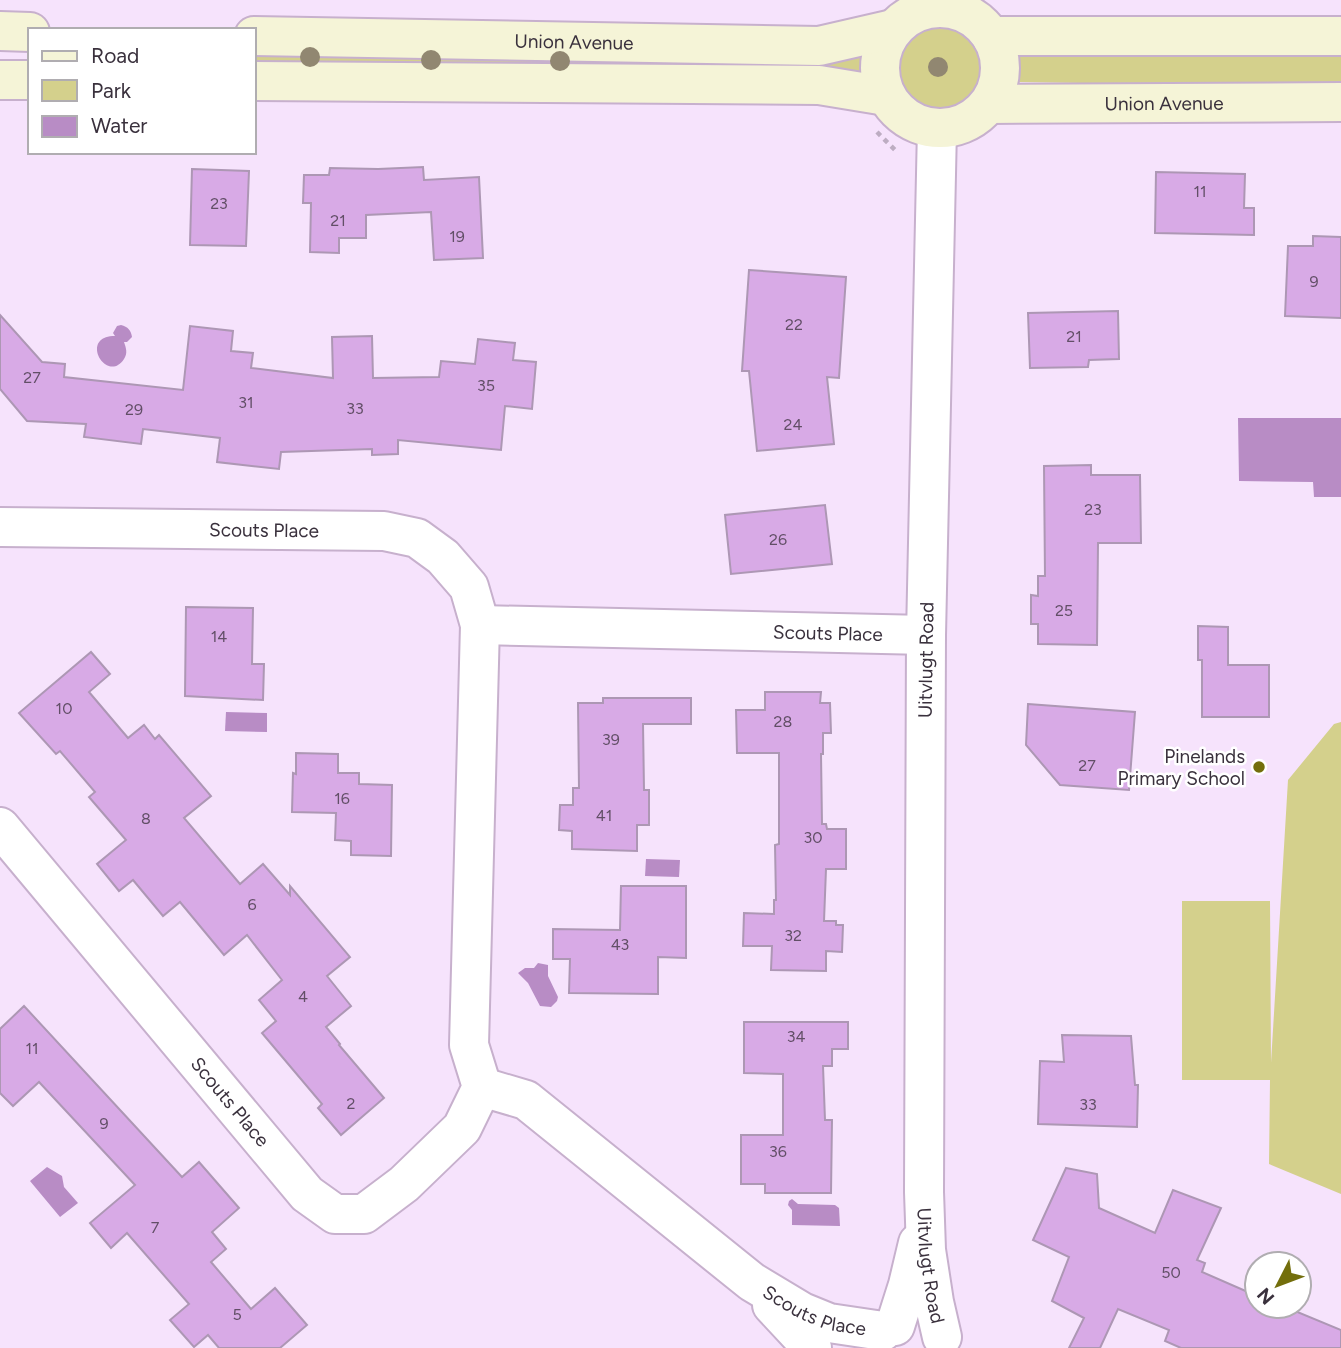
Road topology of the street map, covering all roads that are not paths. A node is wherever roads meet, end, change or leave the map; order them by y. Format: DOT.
graph roads {
  1 [pos="944,3"];
  2 [pos="893,29"];
  3 [pos="0,32"];
  4 [pos="28,32"];
  5 [pos="256,36"];
  6 [pos="991,36"];
  7 [pos="1341,36"];
  8 [pos="0,80"];
  9 [pos="28,80"];
  10 [pos="256,81"];
  11 [pos="1341,102"];
  12 [pos="989,104"];
  13 [pos="878,110"];
  14 [pos="937,128"];
  15 [pos="0,527"];
  16 [pos="480,625"];
  17 [pos="926,635"];
  18 [pos="0,827"];
  19 [pos="482,1087"];
  20 [pos="924,1192"];
  21 [pos="752,1282"];
  22 [pos="882,1335"];
  23 [pos="947,1342"];
  24 [pos="813,1348"];
  1 -- 2 [label="street"];
  1 -- 6 [label="street"];
  2 -- 5 [label="street, Union Avenue"];
  2 -- 13 [label="street"];
  3 -- 4 [label="street"];
  6 -- 7 [label="street"];
  6 -- 12 [label="street"];
  8 -- 9 [label="street"];
  10 -- 13 [label="street"];
  11 -- 12 [label="street, Union Avenue"];
  12 -- 14 [label="street"];
  13 -- 14 [label="street"];
  14 -- 17 [label="street, Uitvlugt Road"];
  15 -- 16 [label="street, Scouts Place"];
  16 -- 17 [label="street, Scouts Place"];
  16 -- 19 [label="street, Scouts Place"];
  17 -- 20 [label="street, Uitvlugt Road"];
  18 -- 19 [label="street, Scouts Place"];
  19 -- 21 [label="street, Scouts Place"];
  20 -- 22 [label="street, Uitvlugt Road"];
  20 -- 23 [label="street, Uitvlugt Road"];
  21 -- 22 [label="street, Scouts Place"];
  21 -- 24 [label="street, Scouts Place"];
  22 -- 23 [label="street, Scouts Place"];
}
